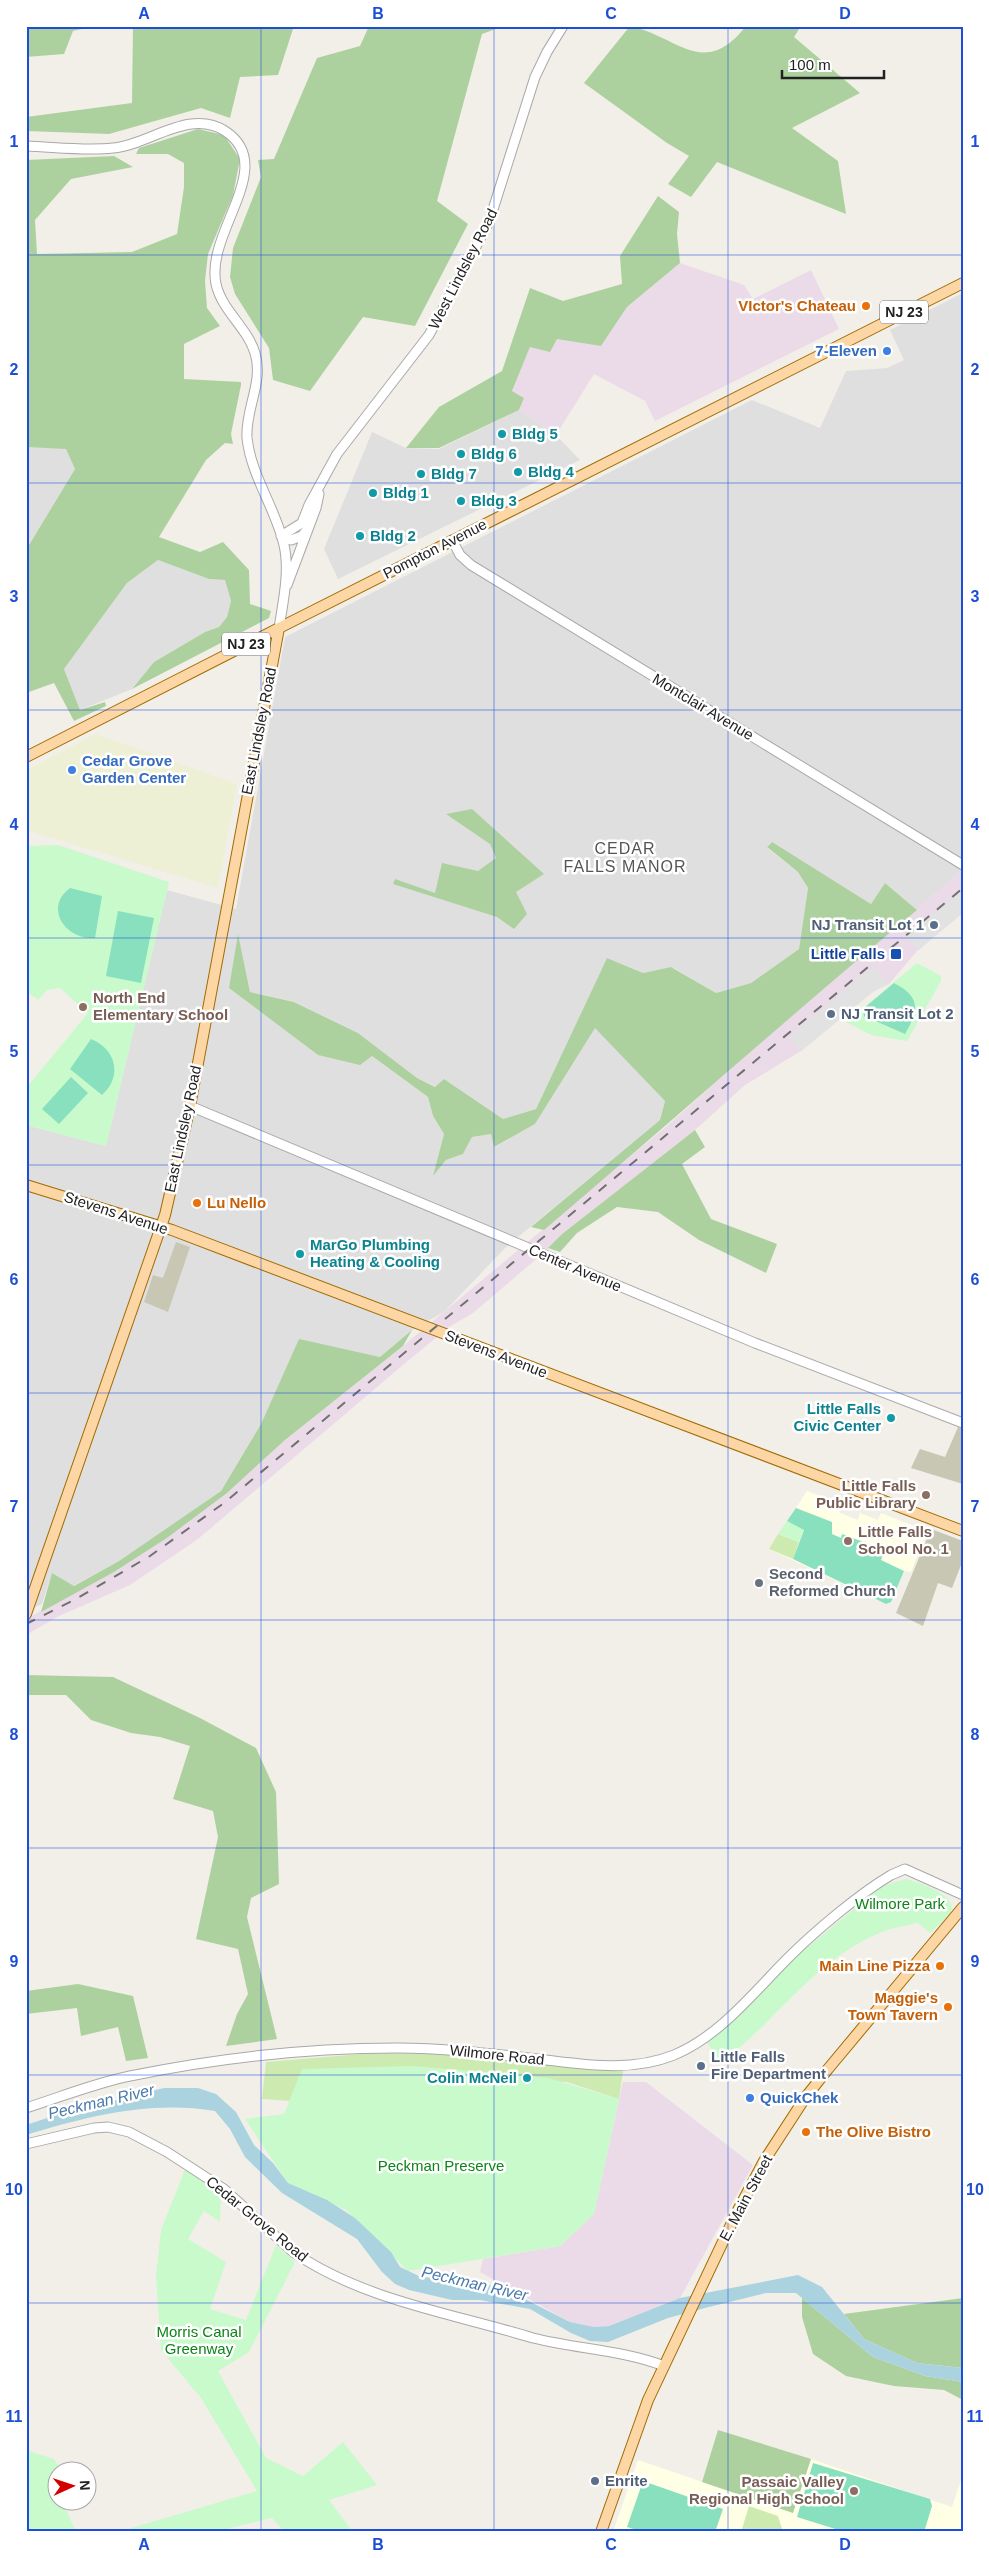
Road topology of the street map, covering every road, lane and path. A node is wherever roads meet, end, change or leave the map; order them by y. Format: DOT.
graph roads {
  1 [pos="563,26"];
  2 [pos="26,146"];
  3 [pos="963,283"];
  4 [pos="319,488"];
  5 [pos="309,528"];
  6 [pos="282,536"];
  7 [pos="452,540"];
  8 [pos="285,591"];
  9 [pos="279,628"];
  10 [pos="26,757"];
  11 [pos="963,865"];
  12 [pos="190,1106"];
  13 [pos="26,1185"];
  14 [pos="161,1227"];
  15 [pos="963,1423"];
  16 [pos="963,1531"];
  17 [pos="26,1614"];
  18 [pos="963,1895"];
  19 [pos="963,1907"];
  20 [pos="26,2108"];
  21 [pos="26,2144"];
  22 [pos="664,2366"];
  23 [pos="601,2532"];
  1 -- 4 [label="street, West Lindsley Road"];
  2 -- 6 [label="street"];
  3 -- 7 [label="main road, Pompton Avenue / NJ 23"];
  4 -- 5 [label="street, West Lindsley Road"];
  4 -- 6 [label="street, West Lindsley Road"];
  5 -- 6 [label="street"];
  5 -- 8 [label="street, West Lindsley Road"];
  6 -- 8 [label="street"];
  7 -- 9 [label="main road, Pompton Avenue / NJ 23"];
  7 -- 11 [label="street, Montclair Avenue"];
  8 -- 9 [label="street"];
  9 -- 10 [label="main road, Pompton Avenue / NJ 23"];
  9 -- 12 [label="main road, East Lindsley Road"];
  12 -- 14 [label="main road, East Lindsley Road"];
  12 -- 15 [label="street, Center Avenue"];
  13 -- 14 [label="main road, Stevens Avenue"];
  14 -- 16 [label="main road, Stevens Avenue"];
  14 -- 17 [label="main road, East Lindsley Road"];
  18 -- 20 [label="street, Wilmore Road"];
  19 -- 22 [label="main road, E. Main Street"];
  21 -- 22 [label="street, Cedar Grove Road"];
  22 -- 23 [label="main road, E. Main Street"];
}
